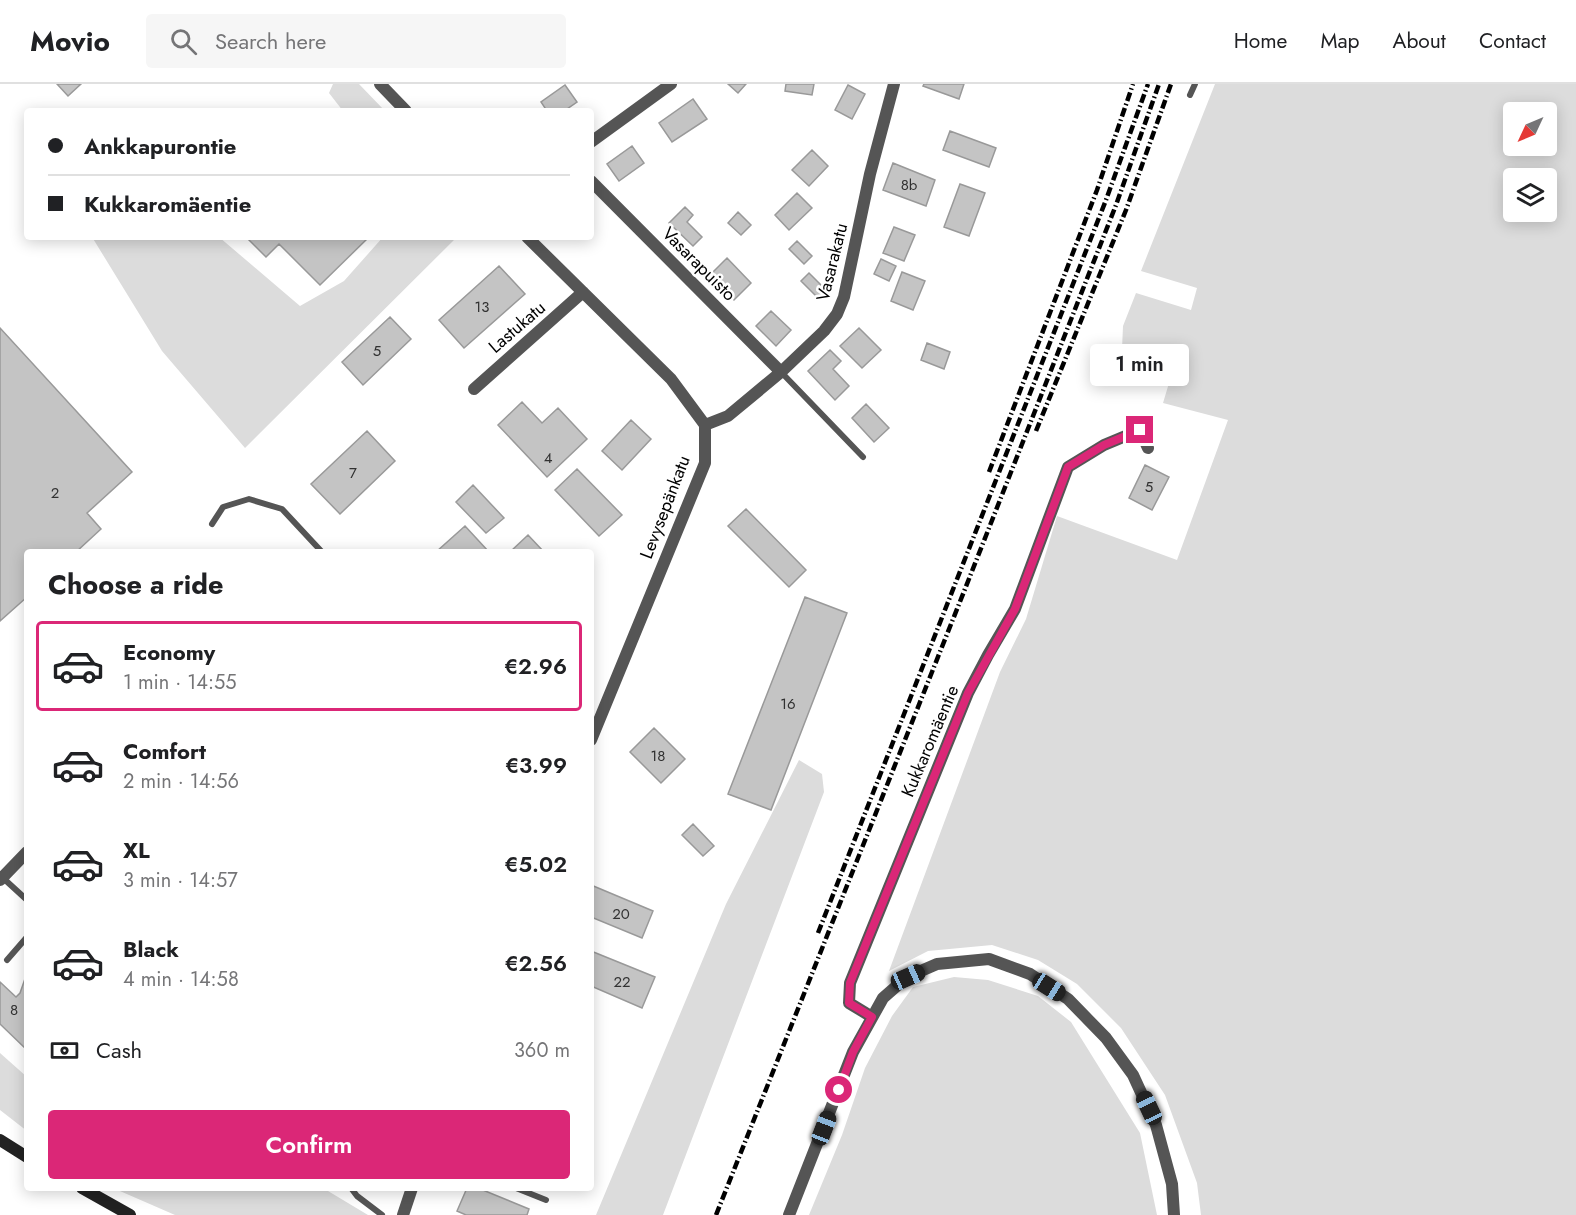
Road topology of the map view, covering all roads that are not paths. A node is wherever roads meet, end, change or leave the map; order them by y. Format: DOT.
graph roads {
  1 [pos="380,84"];
  2 [pos="671,84"];
  3 [pos="894,84"];
  4 [pos="1195,84"];
  5 [pos="1190,95"];
  6 [pos="403,108"];
  7 [pos="594,140"];
  8 [pos="594,184"];
  9 [pos="530,240"];
  10 [pos="583,292"];
  11 [pos="781,372"];
  12 [pos="474,389"];
  13 [pos="705,425"];
  14 [pos="1148,448"];
  15 [pos="863,457"];
  16 [pos="212,524"];
  17 [pos="319,549"];
  18 [pos="594,733"];
  19 [pos="24,855"];
  20 [pos="1,879"];
  21 [pos="24,898"];
  22 [pos="24,940"];
  23 [pos="7,960"];
  24 [pos="872,1017"];
  25 [pos="0,1140"];
  26 [pos="24,1155"];
  27 [pos="87,1191"];
  28 [pos="353,1191"];
  29 [pos="411,1191"];
  30 [pos="524,1191"];
  31 [pos="546,1200"];
  32 [pos="130,1215"];
  33 [pos="382,1215"];
  34 [pos="403,1215"];
  35 [pos="789,1215"];
  36 [pos="1174,1215"];
  1 -- 6 [label="street"];
  2 -- 7 [label="street"];
  3 -- 11 [label="street, Vasarakatu"];
  4 -- 5 [label="lane"];
  8 -- 11 [label="street, Vasarapuisto"];
  9 -- 10 [label="street"];
  10 -- 12 [label="street, Lastukatu"];
  10 -- 13 [label="street"];
  11 -- 13 [label="street, Vasarakatu"];
  11 -- 15 [label="lane"];
  13 -- 18 [label="street, Levysepänkatu"];
  14 -- 24 [label="street, Kukkaromäentie"];
  16 -- 17 [label="lane"];
  19 -- 20 [label="street"];
  20 -- 21 [label="lane"];
  22 -- 23 [label="lane"];
  24 -- 35 [label="street"];
  24 -- 36 [label="street"];
  25 -- 26 [label="main road"];
  27 -- 32 [label="main road"];
  28 -- 33 [label="lane"];
  29 -- 34 [label="street"];
  30 -- 31 [label="lane"];
}
